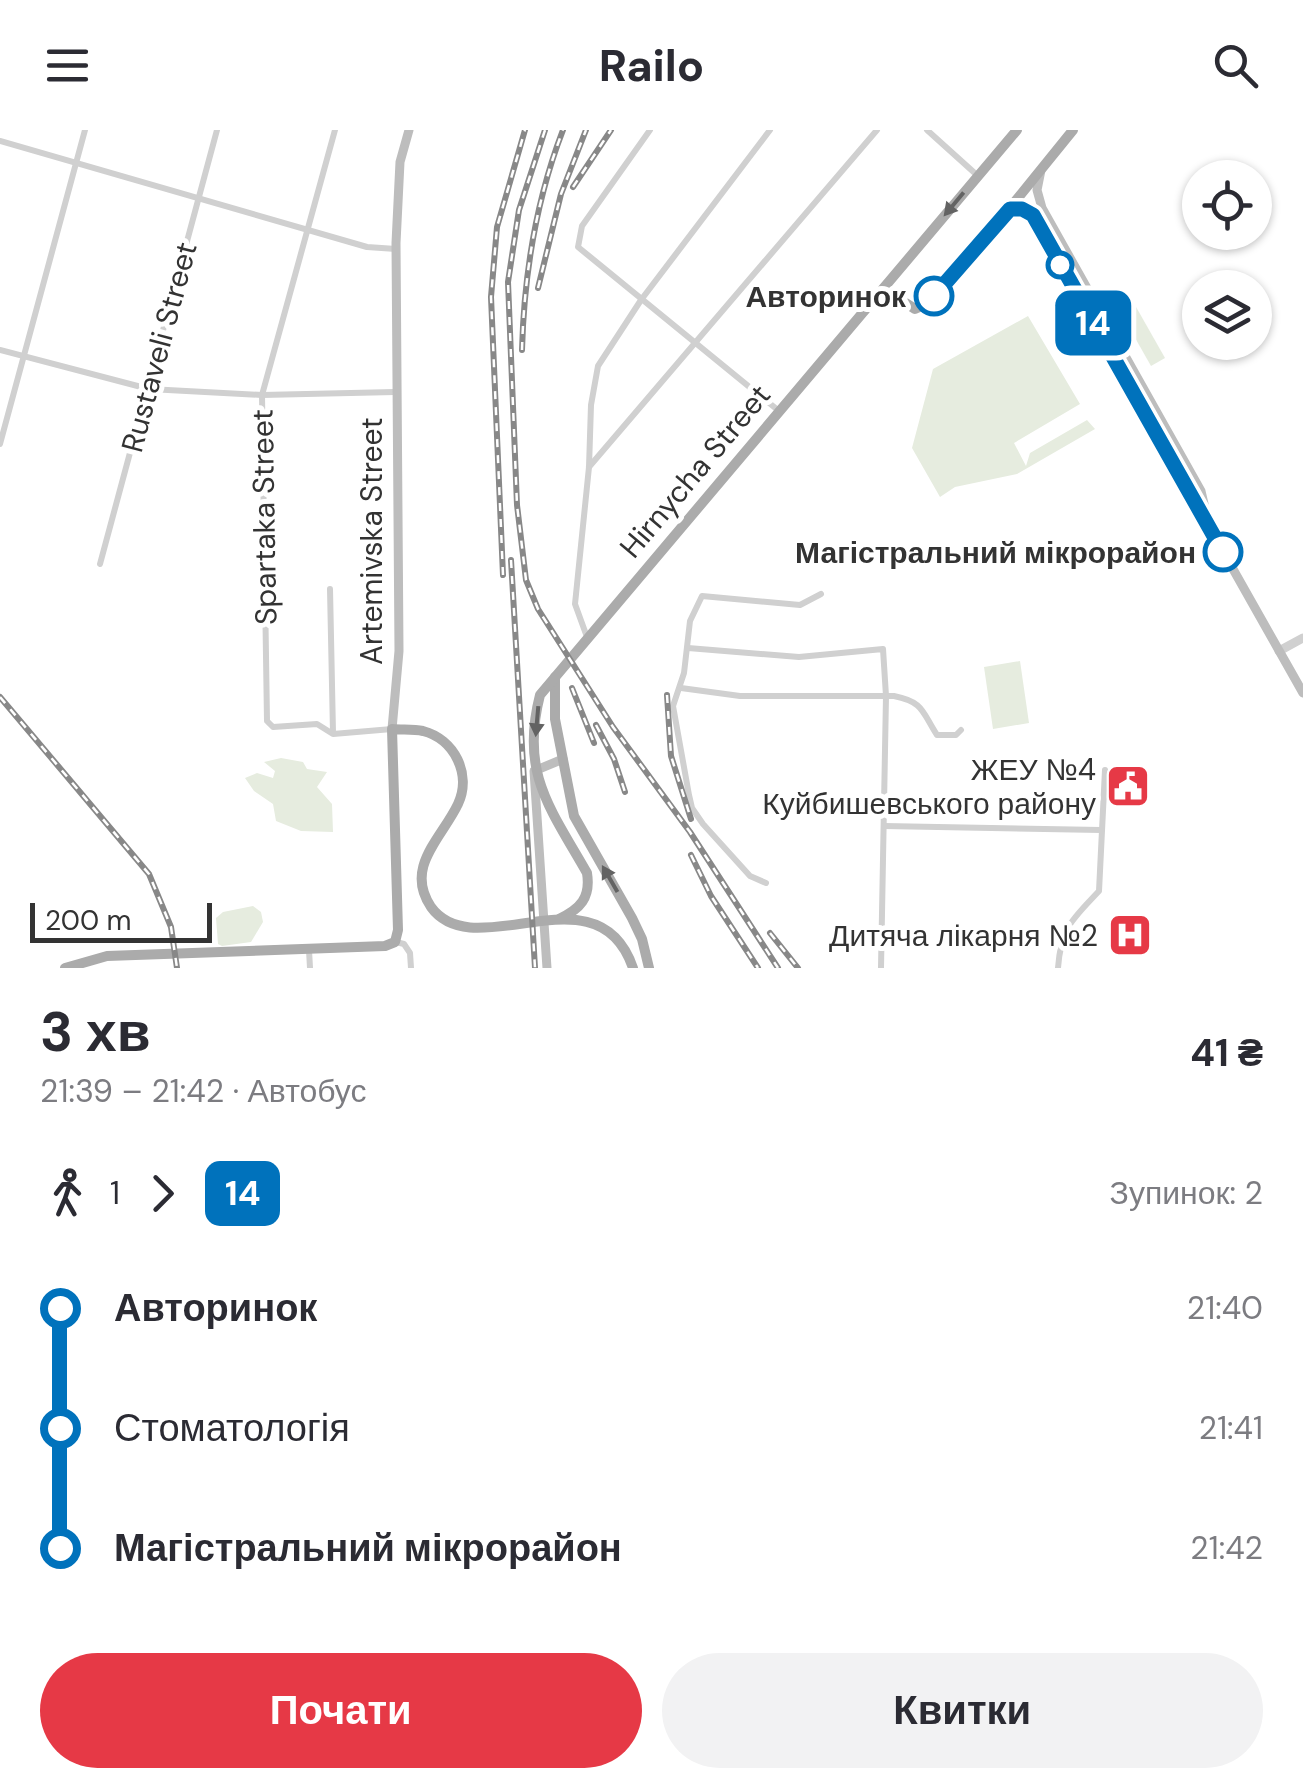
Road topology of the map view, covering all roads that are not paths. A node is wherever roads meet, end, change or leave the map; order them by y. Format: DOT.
graph roads {
  1 [pos="85,130"];
  2 [pos="218,130"];
  3 [pos="335,130"];
  4 [pos="409,130"];
  5 [pos="650,130"];
  6 [pos="770,130"];
  7 [pos="877,130"];
  8 [pos="928,130"];
  9 [pos="1017,130"];
  10 [pos="1073,130"];
  11 [pos="0,141"];
  12 [pos="76,162"];
  13 [pos="1042,167"];
  14 [pos="978,176"];
  15 [pos="199,198"];
  16 [pos="1010,209"];
  17 [pos="1038,212"];
  18 [pos="308,229"];
  19 [pos="396,248"];
  20 [pos="894,276"];
  21 [pos="895,296"];
  22 [pos="874,299"];
  23 [pos="641,300"];
  24 [pos="695,344"];
  25 [pos="0,350"];
  26 [pos="24,356"];
  27 [pos="149,389"];
  28 [pos="396,392"];
  29 [pos="262,395"];
  30 [pos="779,411"];
  31 [pos="0,444"];
  32 [pos="590,467"];
  33 [pos="100,564"];
  34 [pos="330,589"];
  35 [pos="822,594"];
  36 [pos="587,637"];
  37 [pos="1303,638"];
  38 [pos="688,648"];
  39 [pos="1278,651"];
  40 [pos="555,676"];
  41 [pos="681,688"];
  42 [pos="1303,693"];
  43 [pos="886,696"];
  44 [pos="392,729"];
  45 [pos="961,730"];
  46 [pos="333,734"];
  47 [pos="563,758"];
  48 [pos="1104,770"];
  49 [pos="534,771"];
  50 [pos="884,826"];
  51 [pos="1101,830"];
  52 [pos="766,883"];
  53 [pos="558,920"];
  54 [pos="390,944"];
  55 [pos="309,948"];
  56 [pos="65,968"];
  57 [pos="310,968"];
  58 [pos="411,968"];
  59 [pos="547,968"];
  60 [pos="633,968"];
  61 [pos="649,968"];
  62 [pos="881,968"];
  63 [pos="1058,968"];
  1 -- 12 [label="street"];
  2 -- 15 [label="street, Rustaveli Street"];
  3 -- 18 [label="street, Spartaka Street"];
  4 -- 19 [label="main road, Artemivska Street"];
  5 -- 23 [label="street"];
  6 -- 23 [label="street"];
  7 -- 24 [label="street"];
  8 -- 14 [label="street"];
  9 -- 14 [label="main road, Hirnycha Street"];
  10 -- 13 [label="main road"];
  11 -- 12 [label="street"];
  12 -- 15 [label="street"];
  12 -- 26 [label="street"];
  13 -- 16 [label="main road"];
  13 -- 17 [label="main road"];
  14 -- 20 [label="main road, Hirnycha Street, one-way"];
  15 -- 18 [label="street"];
  15 -- 27 [label="street, Rustaveli Street"];
  16 -- 17 [label="main road"];
  16 -- 21 [label="main road"];
  17 -- 39 [label="main road"];
  18 -- 19 [label="street"];
  18 -- 29 [label="street, Spartaka Street"];
  19 -- 28 [label="main road, Artemivska Street"];
  20 -- 21 [label="main road"];
  20 -- 22 [label="main road, Hirnycha Street"];
  21 -- 22 [label="main road"];
  22 -- 30 [label="main road, Hirnycha Street"];
  23 -- 24 [label="street"];
  23 -- 32 [label="street"];
  24 -- 30 [label="street"];
  24 -- 32 [label="street"];
  25 -- 26 [label="street"];
  26 -- 27 [label="street"];
  26 -- 31 [label="street"];
  27 -- 29 [label="street"];
  27 -- 33 [label="street, Rustaveli Street"];
  28 -- 29 [label="street"];
  28 -- 44 [label="main road, Artemivska Street"];
  29 -- 46 [label="street, Spartaka Street"];
  30 -- 36 [label="main road, Hirnycha Street"];
  32 -- 36 [label="street"];
  34 -- 46 [label="street"];
  35 -- 38 [label="street"];
  36 -- 40 [label="main road, Hirnycha Street"];
  37 -- 39 [label="street"];
  38 -- 41 [label="street"];
  38 -- 43 [label="street"];
  39 -- 42 [label="main road"];
  40 -- 47 [label="main road"];
  40 -- 49 [label="main road, Hirnycha Street, one-way"];
  41 -- 43 [label="street"];
  41 -- 52 [label="street"];
  43 -- 45 [label="street"];
  43 -- 50 [label="street"];
  44 -- 46 [label="street, Spartaka Street"];
  44 -- 53 [label="main road"];
  44 -- 54 [label="main road, Artemivska Street"];
  47 -- 49 [label="main road"];
  61 -- 47 [label="main road, one-way"];
  48 -- 51 [label="street"];
  49 -- 53 [label="main road"];
  49 -- 59 [label="main road, Hirnycha Street"];
  50 -- 51 [label="street"];
  50 -- 62 [label="street"];
  51 -- 63 [label="street"];
  53 -- 60 [label="main road"];
  54 -- 55 [label="main road"];
  54 -- 58 [label="street"];
  55 -- 56 [label="main road"];
  55 -- 57 [label="street"];
}
